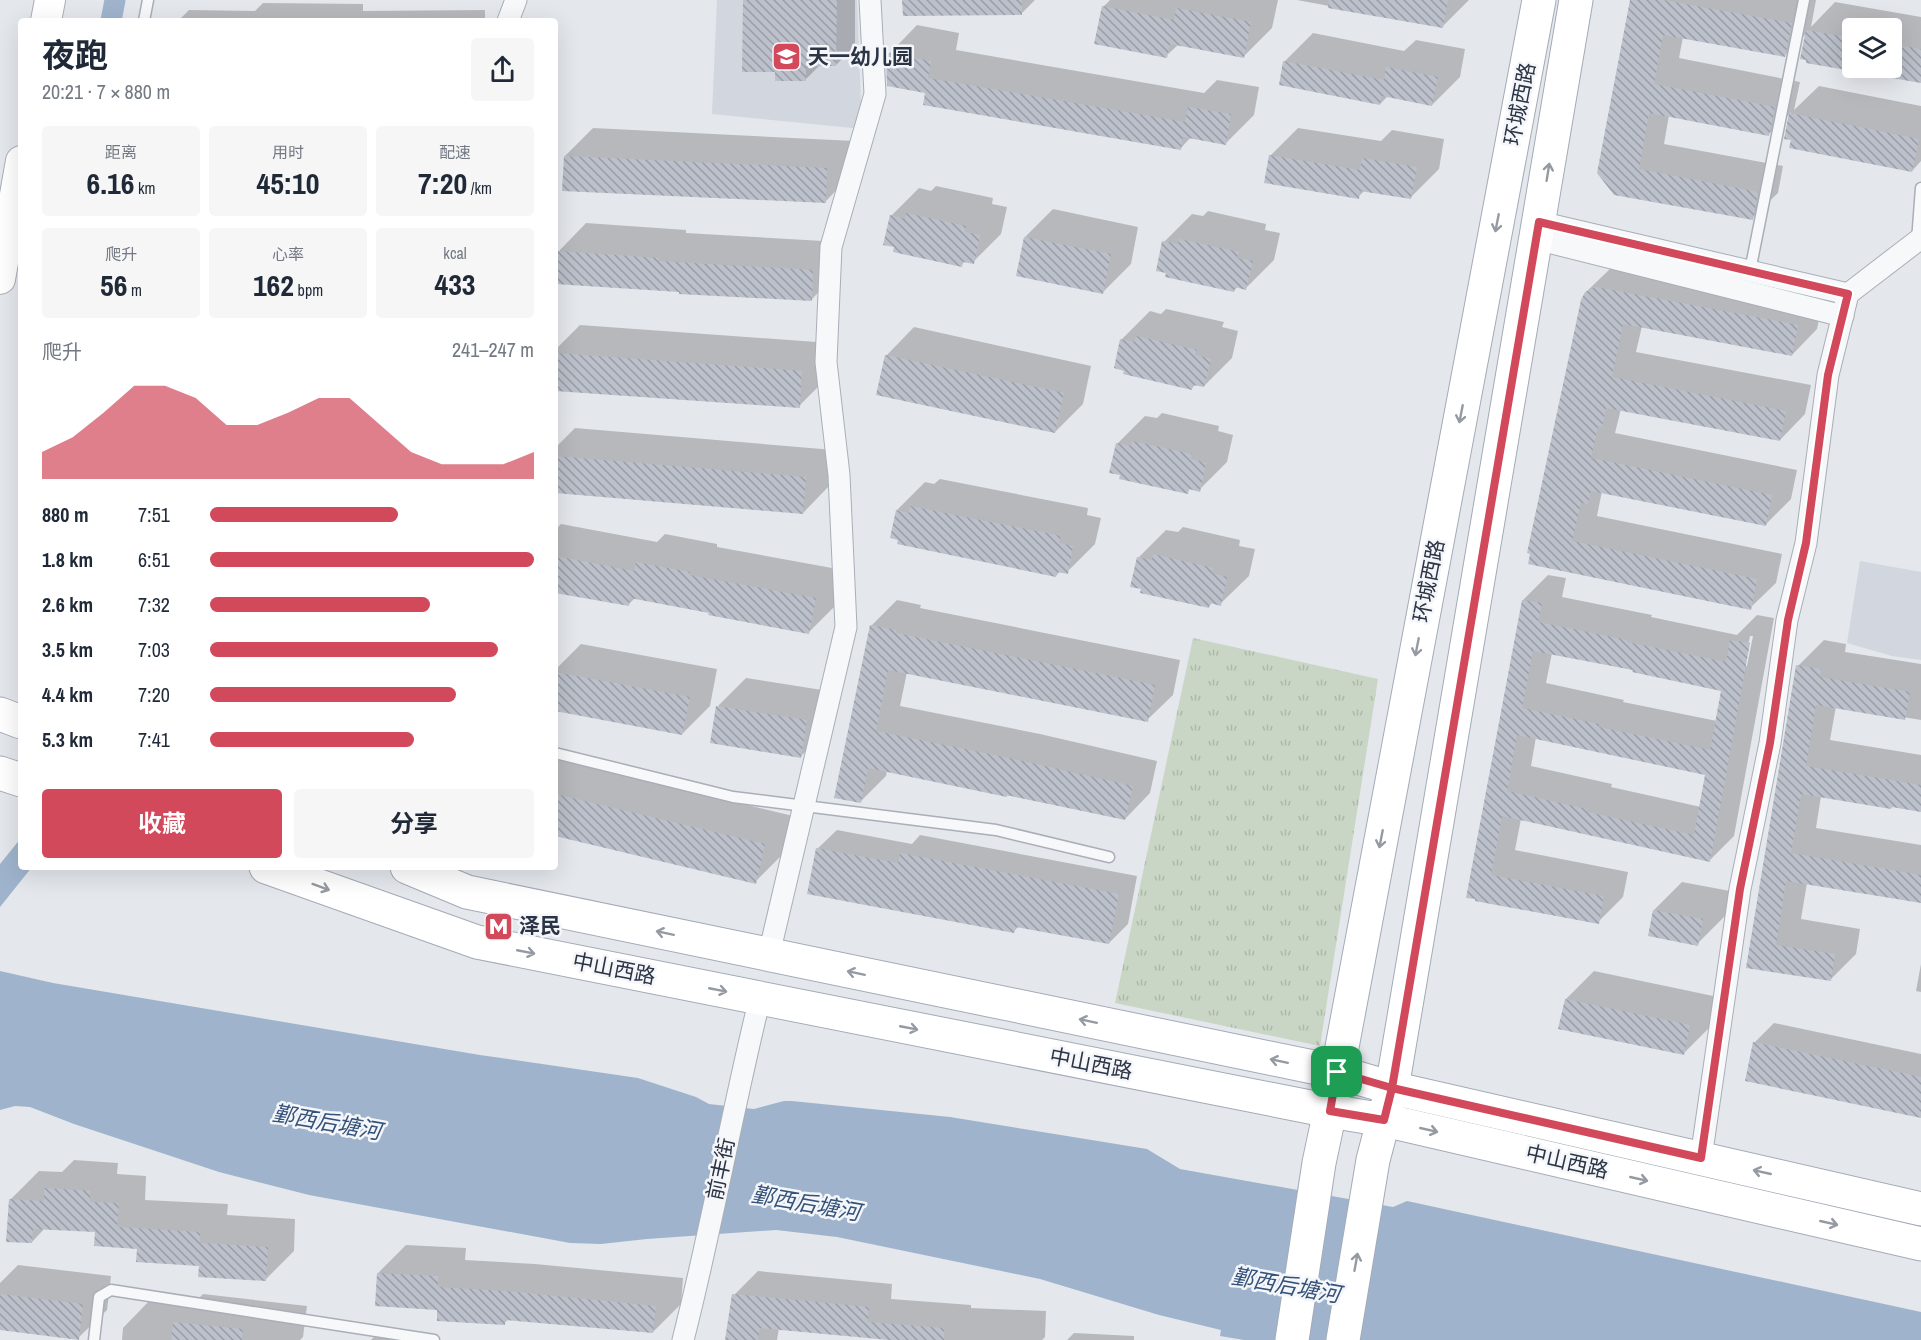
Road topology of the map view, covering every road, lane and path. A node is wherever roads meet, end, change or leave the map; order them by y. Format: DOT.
graph roads {
  1 [pos="50,0"];
  2 [pos="148,0"];
  3 [pos="516,0"];
  4 [pos="870,0"];
  5 [pos="1539,0"];
  6 [pos="1576,0"];
  7 [pos="1804,0"];
  8 [pos="47,18"];
  9 [pos="145,18"];
  10 [pos="509,18"];
  11 [pos="18,178"];
  12 [pos="1921,188"];
  13 [pos="1538,230"];
  14 [pos="1919,240"];
  15 [pos="1750,271"];
  16 [pos="0,279"];
  17 [pos="1848,294"];
  18 [pos="1843,316"];
  19 [pos="558,754"];
  20 [pos="804,805"];
  21 [pos="1109,857"];
  22 [pos="274,870"];
  23 [pos="414,870"];
  24 [pos="769,954"];
  25 [pos="760,998"];
  26 [pos="1337,1072"];
  27 [pos="1392,1088"];
  28 [pos="1330,1111"];
  29 [pos="1384,1120"];
  30 [pos="1701,1158"];
  31 [pos="1921,1209"];
  32 [pos="1921,1244"];
  33 [pos="94,1340"];
  34 [pos="434,1340"];
  35 [pos="683,1340"];
  36 [pos="1292,1340"];
  37 [pos="1343,1340"];
  1 -- 8 [label="main road"];
  2 -- 9 [label="lane"];
  3 -- 10 [label="street"];
  4 -- 20 [label="street"];
  5 -- 26 [label="main road, 环城西路, one-way"];
  13 -- 6 [label="main road, 环城西路, one-way"];
  7 -- 15 [label="lane"];
  11 -- 16 [label="main road"];
  12 -- 14 [label="lane"];
  13 -- 15 [label="street"];
  13 -- 18 [label="street"];
  13 -- 27 [label="main road, 环城西路"];
  14 -- 17 [label="street"];
  15 -- 17 [label="street"];
  17 -- 18 [label="street"];
  18 -- 30 [label="street"];
  19 -- 20 [label="lane"];
  20 -- 21 [label="lane"];
  20 -- 24 [label="street"];
  22 -- 25 [label="main road, 中山西路, one-way"];
  24 -- 23 [label="main road, 中山西路, one-way"];
  26 -- 24 [label="main road, 中山西路, one-way"];
  25 -- 28 [label="main road, 中山西路, one-way"];
  25 -- 35 [label="street, 前丰街"];
  26 -- 27 [label="main road, 中山西路"];
  26 -- 28 [label="main road, 环城西路"];
  27 -- 29 [label="main road, 环城西路"];
  27 -- 30 [label="main road, 中山西路"];
  28 -- 29 [label="main road, 中山西路"];
  28 -- 36 [label="main road, 环城西路"];
  29 -- 32 [label="main road, 中山西路, one-way"];
  37 -- 29 [label="main road, 环城西路, one-way"];
  31 -- 30 [label="main road, 中山西路, one-way"];
  33 -- 34 [label="lane"];
}
